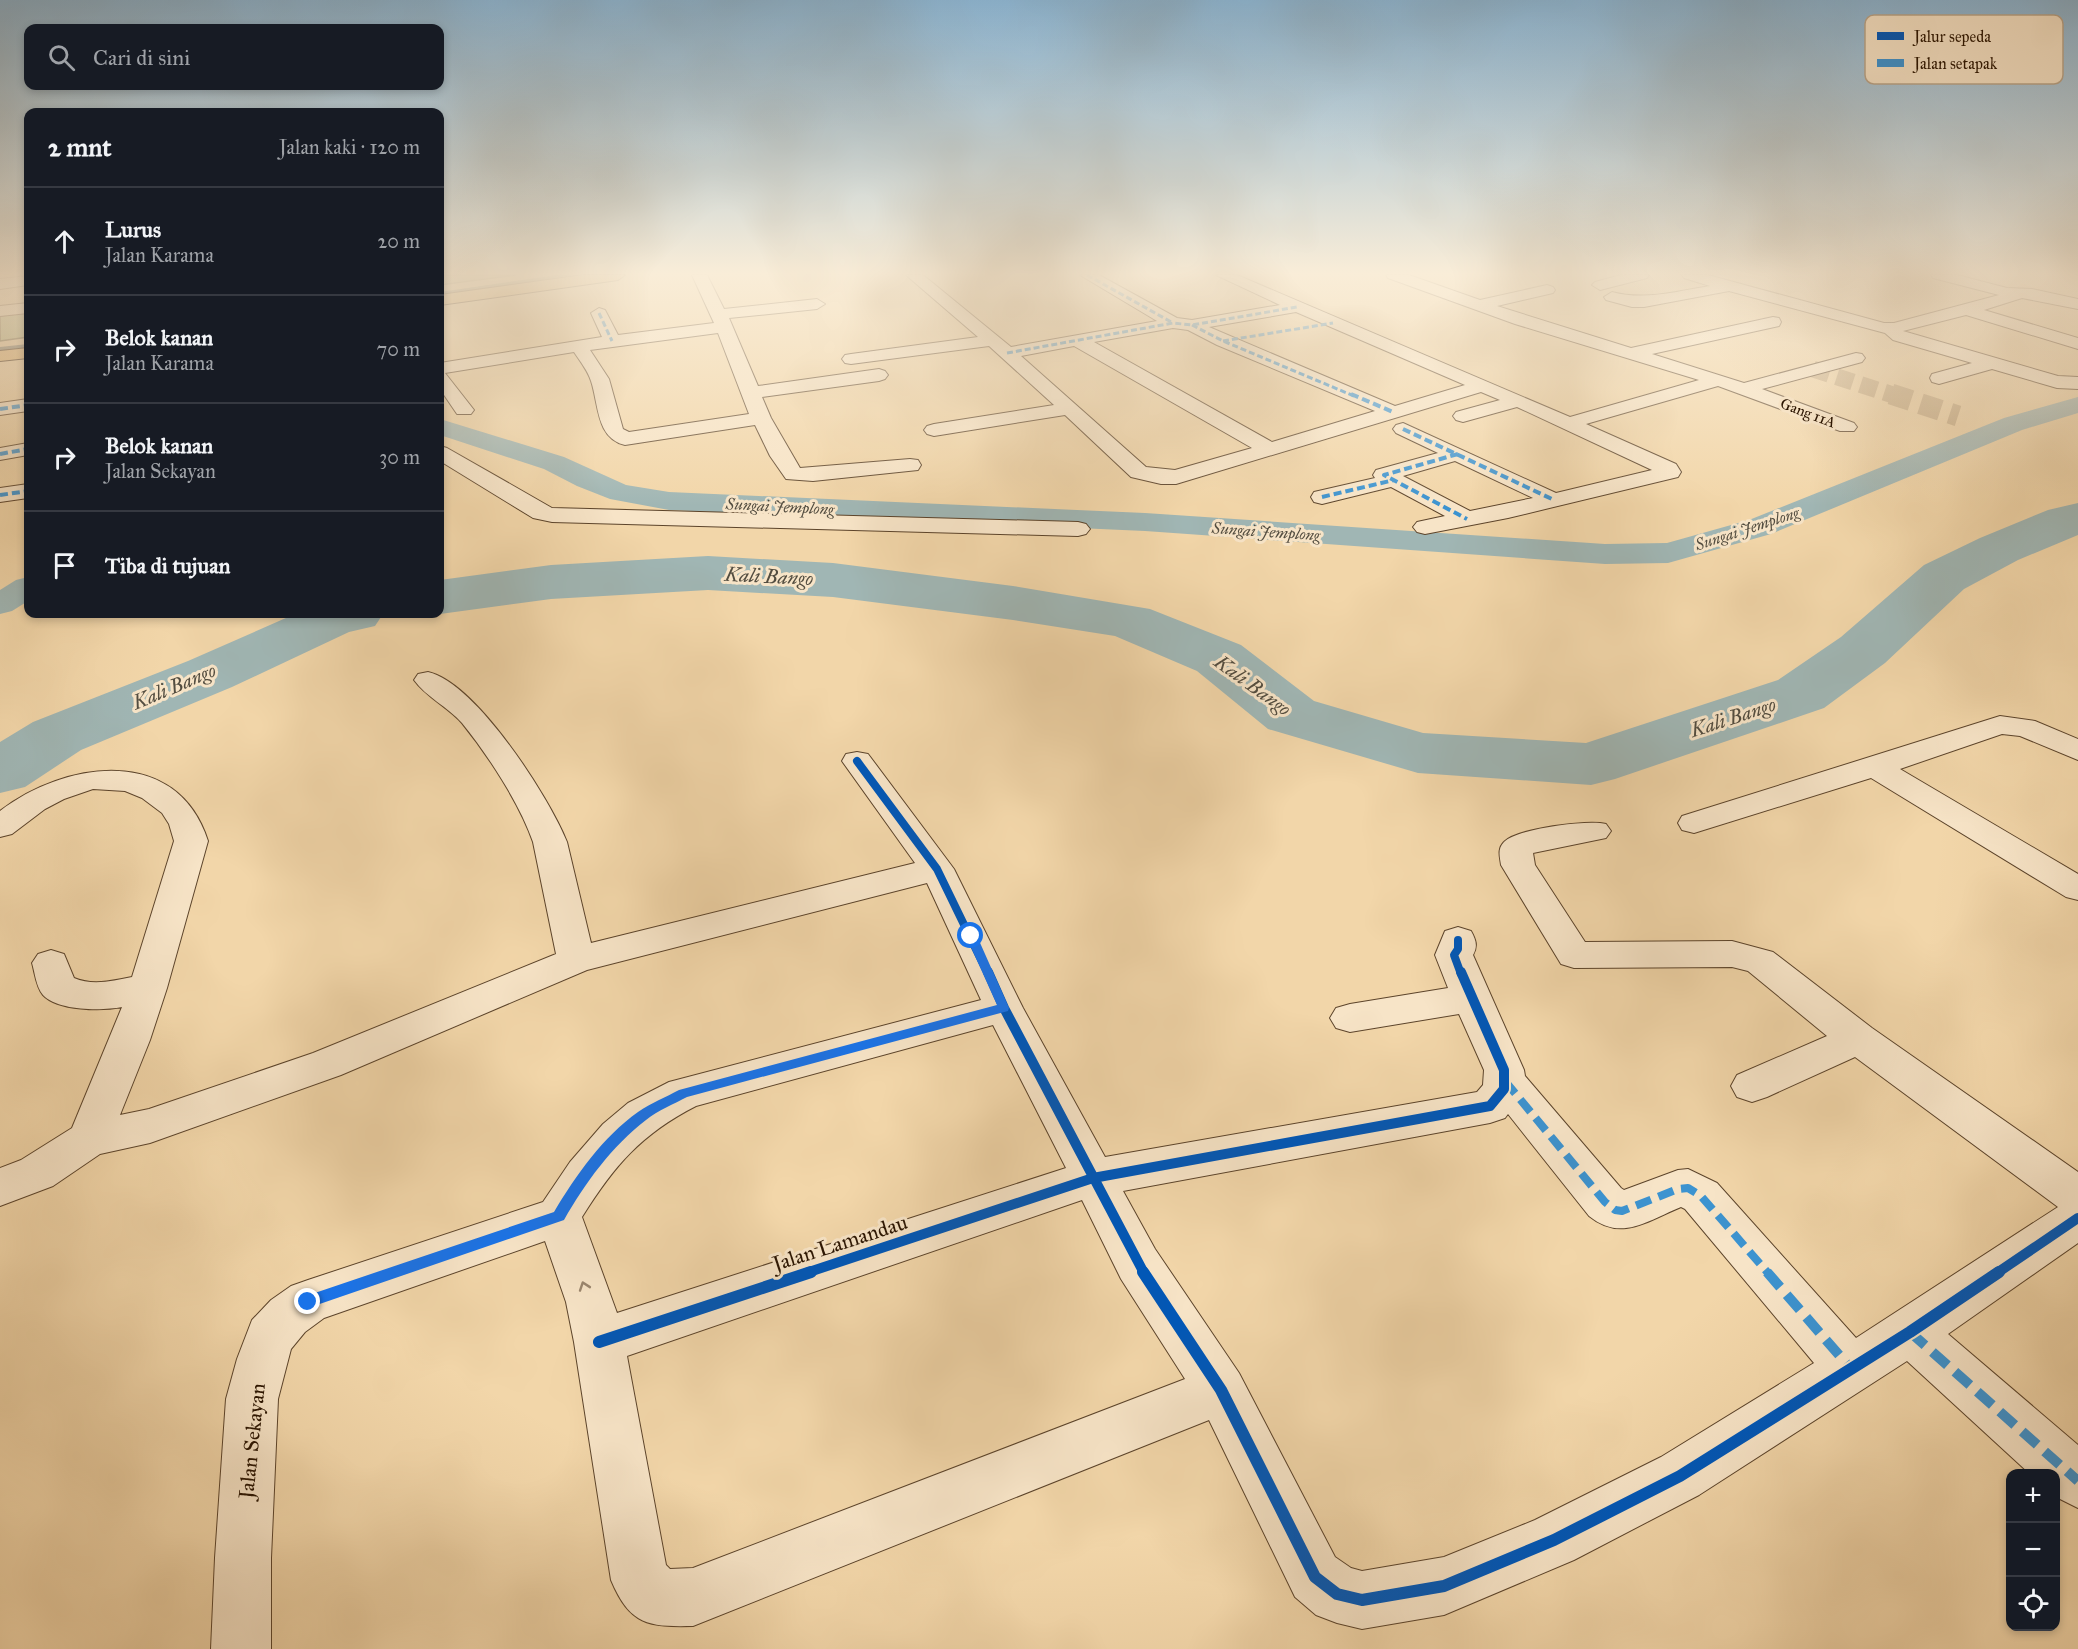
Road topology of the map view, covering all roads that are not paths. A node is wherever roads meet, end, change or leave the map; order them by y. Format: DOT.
graph roads {
  1 [pos="541,352"];
  2 [pos="583,352"];
  3 [pos="733,352"];
  4 [pos="906,352"];
  5 [pos="1014,352"];
  6 [pos="1098,352"];
  7 [pos="1247,352"];
  8 [pos="1401,352"];
  9 [pos="1624,352"];
  10 [pos="1639,352"];
  11 [pos="1950,352"];
  12 [pos="24,353"];
  13 [pos="1007,353"];
  14 [pos="1630,354"];
  15 [pos="0,356"];
  16 [pos="1856,358"];
  17 [pos="851,359"];
  18 [pos="1989,364"];
  19 [pos="444,367"];
  20 [pos="879,375"];
  21 [pos="1939,378"];
  22 [pos="1719,380"];
  23 [pos="444,382"];
  24 [pos="2078,383"];
  25 [pos="1481,386"];
  26 [pos="1742,388"];
  27 [pos="750,393"];
  28 [pos="1519,402"];
  29 [pos="24,406"];
  30 [pos="0,409"];
  31 [pos="464,410"];
  32 [pos="1068,410"];
  33 [pos="1463,416"];
  34 [pos="761,418"];
  35 [pos="1398,420"];
  36 [pos="1569,423"];
  37 [pos="1846,427"];
  38 [pos="934,430"];
  39 [pos="1268,448"];
  40 [pos="24,450"];
  41 [pos="0,454"];
  42 [pos="444,454"];
  43 [pos="1458,454"];
  44 [pos="910,465"];
  45 [pos="1394,480"];
  46 [pos="24,492"];
  47 [pos="0,495"];
  48 [pos="1322,497"];
  49 [pos="1554,500"];
  50 [pos="1467,519"];
  51 [pos="1425,527"];
  52 [pos="1078,529"];
  53 [pos="428,680"];
  54 [pos="2078,751"];
  55 [pos="857,761"];
  56 [pos="1875,767"];
  57 [pos="1694,823"];
  58 [pos="0,827"];
  59 [pos="1594,831"];
  60 [pos="937,869"];
  61 [pos="2078,889"];
  62 [pos="1458,940"];
  63 [pos="576,960"];
  64 [pos="51,963"];
  65 [pos="148,988"];
  66 [pos="1471,998"];
  67 [pos="1004,1008"];
  68 [pos="1350,1018"];
  69 [pos="1858,1039"];
  70 [pos="1505,1081"];
  71 [pos="1752,1086"];
  72 [pos="89,1139"];
  73 [pos="1093,1178"];
  74 [pos="0,1186"];
  75 [pos="2078,1196"];
  76 [pos="559,1216"];
  77 [pos="2078,1218"];
  78 [pos="1910,1332"];
  79 [pos="599,1342"];
  80 [pos="1852,1370"];
  81 [pos="1221,1390"];
  82 [pos="2078,1481"];
  83 [pos="241,1649"];
  1 -- 19 [label="street"];
  2 -- 34 [label="street"];
  3 -- 27 [label="street"];
  4 -- 17 [label="street"];
  5 -- 13 [label="street"];
  6 -- 39 [label="street"];
  7 -- 35 [label="street"];
  8 -- 25 [label="street"];
  9 -- 14 [label="street, Gang 11A"];
  10 -- 14 [label="street"];
  11 -- 18 [label="street"];
  12 -- 15 [label="main road"];
  13 -- 32 [label="street"];
  14 -- 22 [label="street, Gang 11A"];
  16 -- 26 [label="street"];
  18 -- 21 [label="street"];
  18 -- 24 [label="street"];
  20 -- 27 [label="street"];
  22 -- 26 [label="street, Gang 11A"];
  22 -- 36 [label="street"];
  23 -- 31 [label="street"];
  25 -- 28 [label="street"];
  25 -- 35 [label="street"];
  26 -- 37 [label="street, Gang 11A"];
  27 -- 34 [label="street"];
  28 -- 33 [label="street"];
  28 -- 36 [label="street"];
  29 -- 30 [label="street"];
  32 -- 38 [label="street"];
  32 -- 39 [label="street"];
  34 -- 44 [label="street"];
  35 -- 39 [label="street"];
  35 -- 43 [label="street"];
  36 -- 49 [label="street"];
  40 -- 41 [label="street"];
  42 -- 52 [label="street"];
  43 -- 45 [label="street"];
  43 -- 49 [label="street"];
  45 -- 48 [label="street"];
  45 -- 50 [label="street"];
  46 -- 47 [label="street"];
  49 -- 50 [label="street"];
  50 -- 51 [label="street"];
  53 -- 63 [label="street"];
  54 -- 56 [label="street"];
  55 -- 60 [label="street"];
  56 -- 57 [label="street"];
  56 -- 61 [label="street"];
  58 -- 65 [label="street"];
  59 -- 69 [label="street"];
  60 -- 63 [label="street"];
  60 -- 67 [label="street"];
  62 -- 66 [label="street"];
  63 -- 72 [label="street"];
  64 -- 65 [label="street"];
  65 -- 72 [label="street"];
  66 -- 68 [label="street"];
  66 -- 70 [label="street"];
  67 -- 73 [label="street"];
  67 -- 76 [label="street"];
  69 -- 71 [label="street"];
  69 -- 75 [label="street"];
  70 -- 73 [label="street, Jalan Lamandau"];
  70 -- 80 [label="street"];
  72 -- 74 [label="street"];
  73 -- 79 [label="street, Jalan Lamandau"];
  73 -- 81 [label="street"];
  79 -- 76 [label="street, one-way"];
  76 -- 83 [label="street, Jalan Sekayan"];
  77 -- 78 [label="street"];
  78 -- 80 [label="street"];
  78 -- 82 [label="street"];
  79 -- 81 [label="street"];
  80 -- 81 [label="street"];
}
